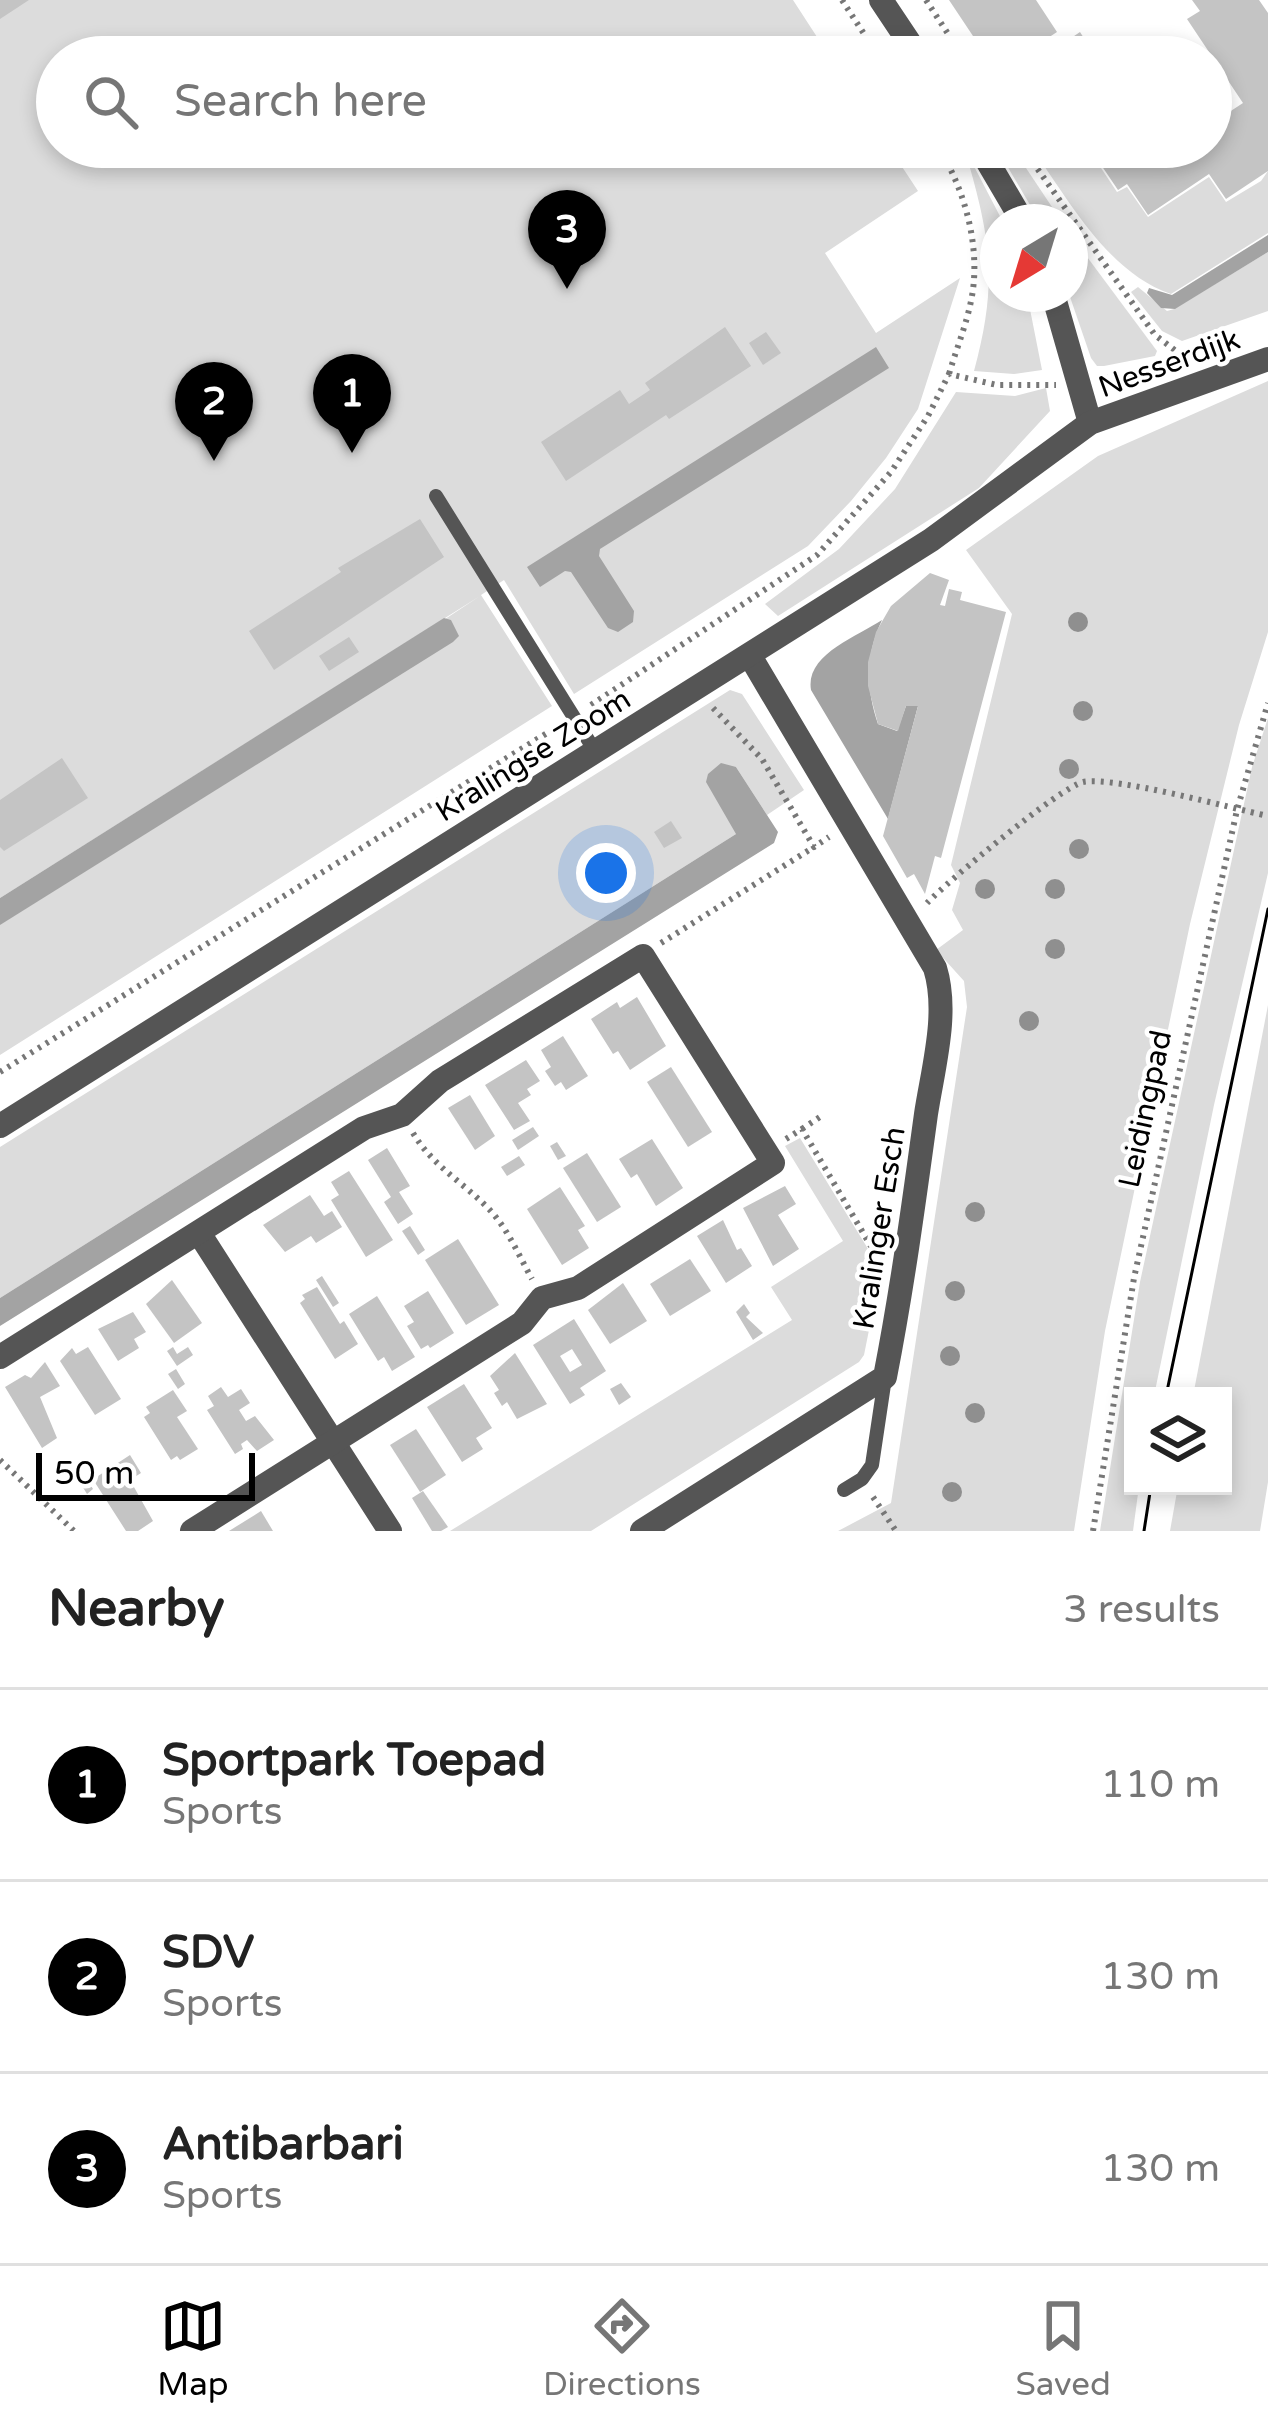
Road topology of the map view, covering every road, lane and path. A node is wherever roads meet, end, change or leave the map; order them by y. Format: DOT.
graph roads {
  1 [pos="842,0"];
  2 [pos="881,0"];
  3 [pos="926,0"];
  4 [pos="865,36"];
  5 [pos="905,36"];
  6 [pos="949,36"];
  7 [pos="951,168"];
  8 [pos="991,168"];
  9 [pos="1037,168"];
  10 [pos="1012,204"];
  11 [pos="1058,312"];
  12 [pos="1208,354"];
  13 [pos="1268,359"];
  14 [pos="1189,361"];
  15 [pos="950,374"];
  16 [pos="1077,382"];
  17 [pos="1090,423"];
  18 [pos="436,496"];
  19 [pos="750,656"];
  20 [pos="700,687"];
  21 [pos="1268,703"];
  22 [pos="596,751"];
  23 [pos="1237,810"];
  24 [pos="1268,816"];
  25 [pos="851,824"];
  26 [pos="814,847"];
  27 [pos="908,923"];
  28 [pos="643,956"];
  29 [pos="402,1115"];
  30 [pos="820,1117"];
  31 [pos="0,1126"];
  32 [pos="802,1129"];
  33 [pos="766,1151"];
  34 [pos="199,1233"];
  35 [pos="905,1264"];
  36 [pos="542,1298"];
  37 [pos="0,1357"];
  38 [pos="885,1377"];
  39 [pos="331,1442"];
  40 [pos="0,1460"];
  41 [pos="862,1479"];
  42 [pos="844,1490"];
  43 [pos="74,1531"];
  44 [pos="192,1531"];
  45 [pos="390,1531"];
  46 [pos="642,1531"];
  47 [pos="896,1531"];
  48 [pos="1093,1531"];
  1 -- 4 [label="path"];
  2 -- 5 [label="street"];
  3 -- 6 [label="path"];
  7 -- 15 [label="path"];
  8 -- 10 [label="street"];
  9 -- 14 [label="path"];
  11 -- 16 [label="street"];
  12 -- 14 [label="path, Nesserdijk"];
  13 -- 17 [label="street, Nesserdijk"];
  14 -- 16 [label="path, Nesserdijk"];
  16 -- 17 [label="street"];
  17 -- 19 [label="street, Kralingse Zoom"];
  18 -- 22 [label="lane"];
  19 -- 20 [label="street, Kralingse Zoom"];
  19 -- 25 [label="street, Kralinger Esch"];
  20 -- 22 [label="street, Kralingse Zoom"];
  20 -- 26 [label="path"];
  21 -- 23 [label="path, Leidingpad"];
  22 -- 31 [label="street, Kralingse Zoom"];
  23 -- 24 [label="path"];
  23 -- 27 [label="path"];
  23 -- 48 [label="path, Leidingpad"];
  25 -- 26 [label="path"];
  25 -- 27 [label="street, Kralinger Esch"];
  26 -- 28 [label="path"];
  27 -- 35 [label="street, Kralinger Esch"];
  28 -- 29 [label="street"];
  28 -- 33 [label="street"];
  29 -- 34 [label="street"];
  29 -- 36 [label="path"];
  30 -- 32 [label="path"];
  32 -- 33 [label="path"];
  32 -- 35 [label="path"];
  33 -- 36 [label="street"];
  34 -- 37 [label="street"];
  34 -- 39 [label="street"];
  35 -- 38 [label="street, Kralinger Esch"];
  36 -- 39 [label="street"];
  38 -- 41 [label="lane"];
  38 -- 46 [label="street"];
  39 -- 44 [label="street"];
  39 -- 45 [label="street"];
  40 -- 43 [label="path"];
  41 -- 42 [label="lane"];
  41 -- 47 [label="path"];
}
